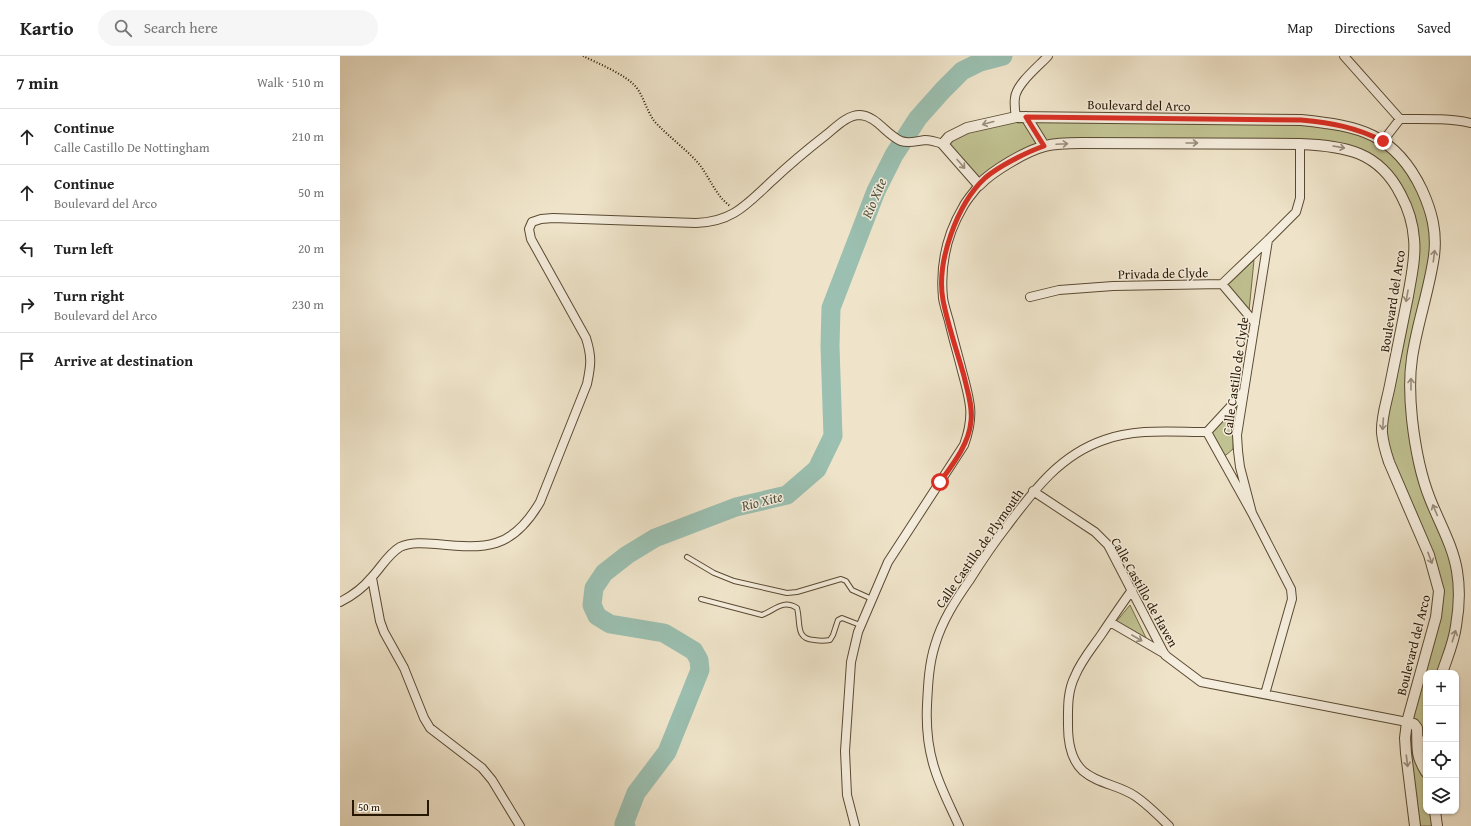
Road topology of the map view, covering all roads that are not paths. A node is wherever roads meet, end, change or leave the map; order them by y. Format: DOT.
graph roads {
  1 [pos="1048,56"];
  2 [pos="1344,56"];
  3 [pos="1021,117"];
  4 [pos="1400,119"];
  5 [pos="1471,123"];
  6 [pos="1383,141"];
  7 [pos="943,144"];
  8 [pos="1300,144"];
  9 [pos="1044,146"];
  10 [pos="979,185"];
  11 [pos="1268,240"];
  12 [pos="1222,284"];
  13 [pos="1030,297"];
  14 [pos="1255,323"];
  15 [pos="1244,392"];
  16 [pos="1206,432"];
  17 [pos="1033,491"];
  18 [pos="1252,513"];
  19 [pos="687,557"];
  20 [pos="372,578"];
  21 [pos="1132,590"];
  22 [pos="701,599"];
  23 [pos="872,599"];
  24 [pos="340,602"];
  25 [pos="1110,622"];
  26 [pos="860,625"];
  27 [pos="1165,655"];
  28 [pos="1443,670"];
  29 [pos="1265,694"];
  30 [pos="1407,722"];
  31 [pos="1423,767"];
  32 [pos="1435,814"];
  33 [pos="520,826"];
  34 [pos="855,826"];
  35 [pos="958,826"];
  36 [pos="1169,826"];
  37 [pos="1415,826"];
  38 [pos="1437,826"];
  1 -- 3 [label="street"];
  2 -- 4 [label="street"];
  3 -- 6 [label="street, Boulevard del Arco"];
  3 -- 7 [label="street, Boulevard del Arco, one-way"];
  3 -- 9 [label="street"];
  4 -- 5 [label="street"];
  4 -- 6 [label="street"];
  28 -- 6 [label="street, Boulevard del Arco, one-way"];
  7 -- 10 [label="street, one-way"];
  7 -- 20 [label="street"];
  9 -- 8 [label="street, Boulevard del Arco, one-way"];
  8 -- 11 [label="street, Privada de Clyde"];
  8 -- 30 [label="street, Boulevard del Arco, one-way"];
  9 -- 10 [label="street, Boulevard del Arco"];
  10 -- 23 [label="street"];
  11 -- 12 [label="street, Privada de Clyde"];
  11 -- 14 [label="street, Calle Castillo de Clyde"];
  12 -- 13 [label="street, Privada de Clyde"];
  12 -- 14 [label="street, Privada de Clyde"];
  14 -- 15 [label="street, Calle Castillo de Clyde"];
  15 -- 16 [label="street"];
  15 -- 18 [label="street, Calle Castillo de Clyde"];
  16 -- 17 [label="street, Calle Castillo de Plymouth"];
  16 -- 18 [label="street"];
  17 -- 21 [label="street, Calle Castillo de Haven"];
  17 -- 35 [label="street, Calle Castillo de Plymouth"];
  18 -- 29 [label="street, Calle Castillo de Clyde"];
  19 -- 23 [label="lane"];
  20 -- 24 [label="street"];
  20 -- 33 [label="street"];
  21 -- 25 [label="street"];
  21 -- 27 [label="street, Calle Castillo de Haven"];
  22 -- 26 [label="lane"];
  23 -- 26 [label="street"];
  25 -- 27 [label="street, Calle Castillo de Haven, one-way"];
  25 -- 36 [label="street"];
  26 -- 34 [label="street"];
  27 -- 29 [label="street, Calle Castillo de Haven"];
  29 -- 30 [label="street, Calle Castillo de Haven"];
  30 -- 31 [label="street"];
  30 -- 37 [label="street, Boulevard del Arco, one-way"];
  32 -- 38 [label="street"];
}
